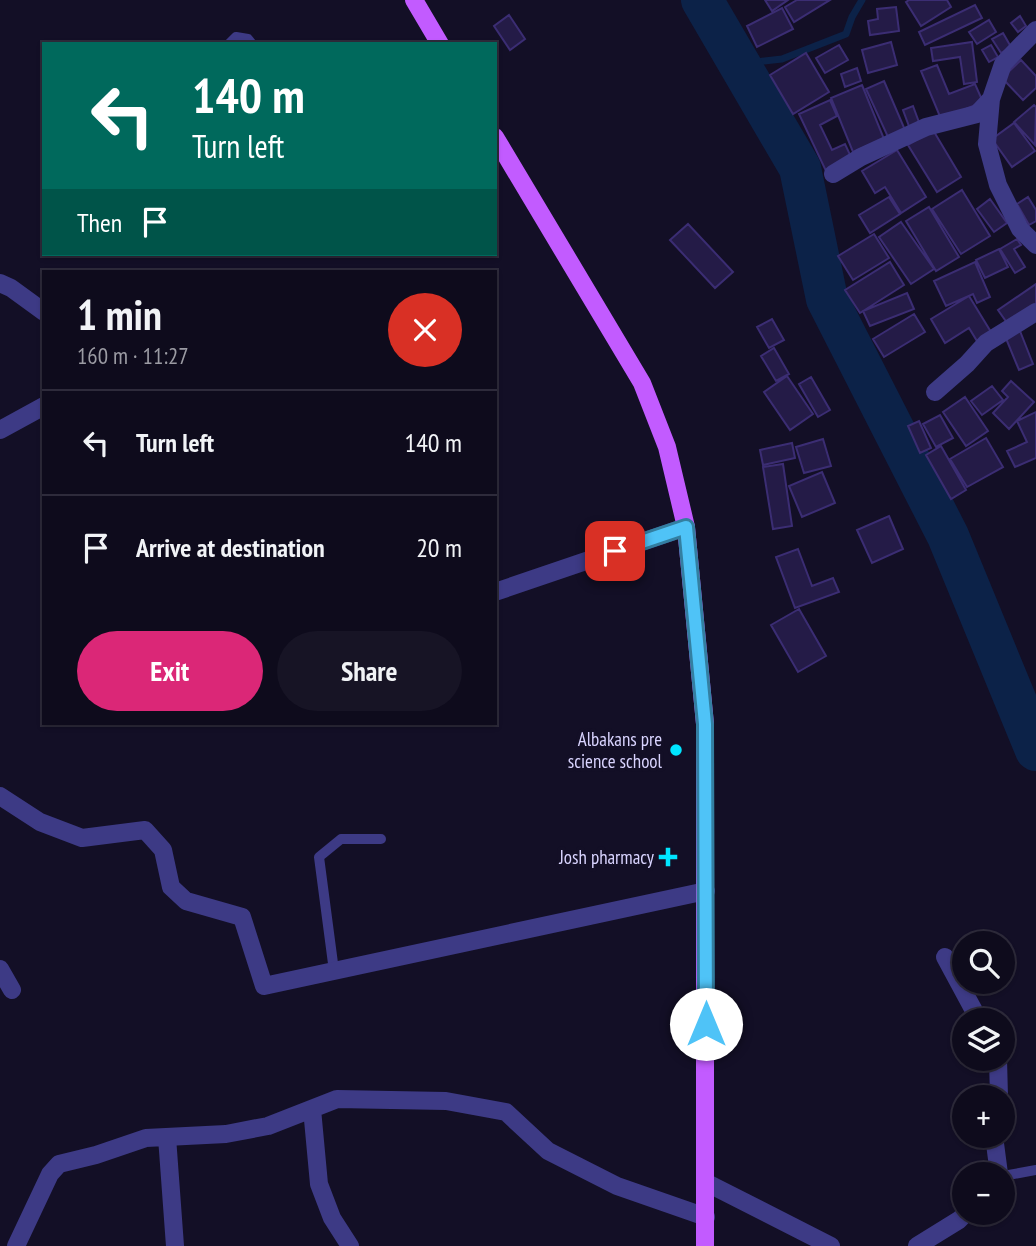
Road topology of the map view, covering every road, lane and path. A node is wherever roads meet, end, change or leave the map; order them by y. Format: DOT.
graph roads {
  1 [pos="414,0"];
  2 [pos="1036,30"];
  3 [pos="231,42"];
  4 [pos="250,42"];
  5 [pos="439,42"];
  6 [pos="991,99"];
  7 [pos="497,140"];
  8 [pos="833,174"];
  9 [pos="1036,244"];
  10 [pos="0,283"];
  11 [pos="42,311"];
  12 [pos="1036,312"];
  13 [pos="935,392"];
  14 [pos="42,407"];
  15 [pos="0,430"];
  16 [pos="686,527"];
  17 [pos="497,591"];
  18 [pos="0,796"];
  19 [pos="381,838"];
  20 [pos="706,891"];
  21 [pos="945,957"];
  22 [pos="0,969"];
  23 [pos="334,971"];
  24 [pos="12,990"];
  25 [pos="973,1008"];
  26 [pos="312,1109"];
  27 [pos="167,1138"];
  28 [pos="1036,1170"];
  29 [pos="1015,1173"];
  30 [pos="707,1184"];
  31 [pos="706,1217"];
  32 [pos="952,1224"];
  33 [pos="16,1246"];
  34 [pos="175,1246"];
  35 [pos="350,1246"];
  36 [pos="705,1246"];
  37 [pos="831,1246"];
  38 [pos="917,1246"];
  1 -- 5 [label="main road"];
  2 -- 6 [label="street"];
  3 -- 4 [label="lane"];
  6 -- 8 [label="street"];
  6 -- 9 [label="street"];
  7 -- 16 [label="main road"];
  10 -- 11 [label="street"];
  12 -- 13 [label="street"];
  14 -- 15 [label="street"];
  16 -- 17 [label="street"];
  16 -- 20 [label="main road"];
  18 -- 23 [label="street"];
  19 -- 23 [label="lane"];
  20 -- 23 [label="street"];
  20 -- 30 [label="main road"];
  21 -- 25 [label="street"];
  22 -- 24 [label="street"];
  26 -- 27 [label="street"];
  26 -- 31 [label="street"];
  26 -- 35 [label="street"];
  27 -- 33 [label="street"];
  27 -- 34 [label="street"];
  28 -- 29 [label="lane"];
  30 -- 31 [label="main road"];
  30 -- 37 [label="street"];
  31 -- 36 [label="main road"];
  32 -- 38 [label="street"];
}
